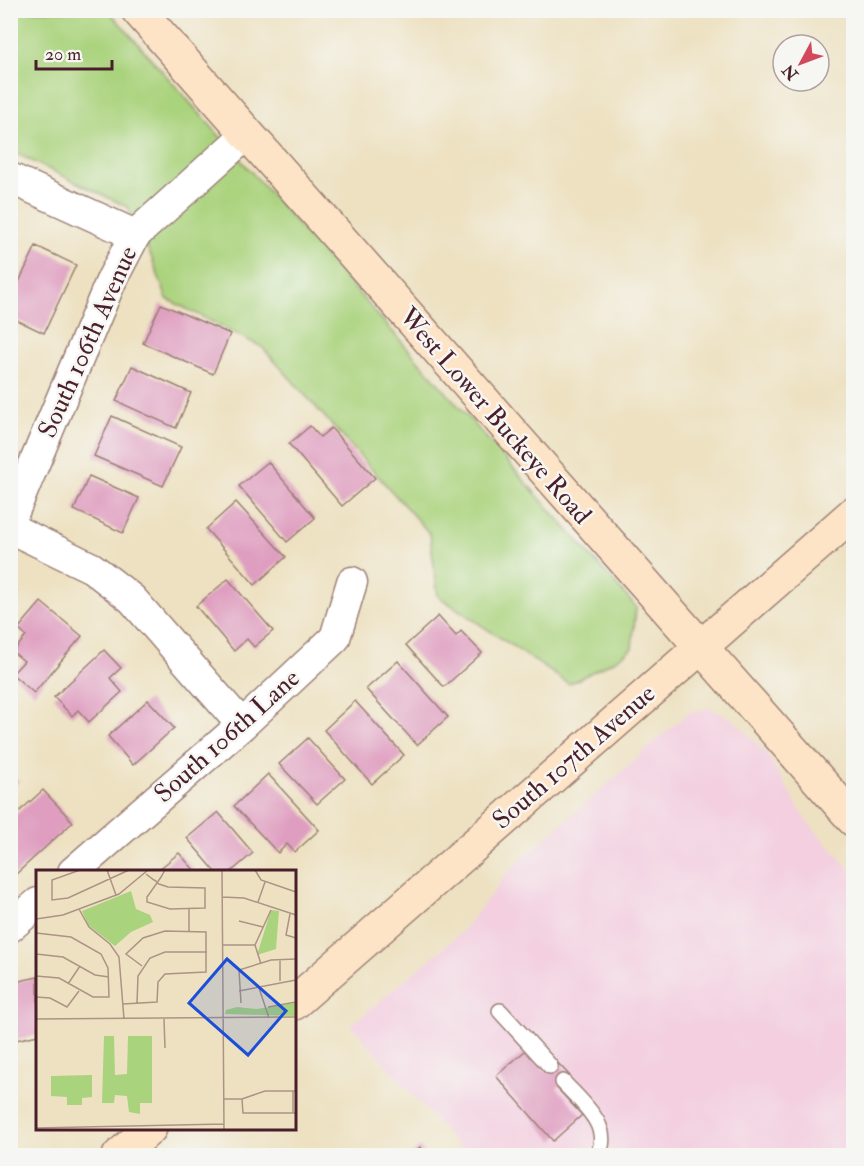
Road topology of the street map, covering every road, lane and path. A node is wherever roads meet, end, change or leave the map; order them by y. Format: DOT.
graph roads {
  1 [pos="138,10"];
  2 [pos="247,134"];
  3 [pos="10,178"];
  4 [pos="135,235"];
  5 [pos="854,513"];
  6 [pos="10,520"];
  7 [pos="10,528"];
  8 [pos="352,582"];
  9 [pos="700,647"];
  10 [pos="242,725"];
  11 [pos="854,820"];
  12 [pos="75,870"];
  13 [pos="36,905"];
  14 [pos="10,927"];
  15 [pos="296,1001"];
  16 [pos="500,1011"];
  17 [pos="550,1066"];
  18 [pos="563,1082"];
  19 [pos="148,1130"];
  20 [pos="119,1155"];
  21 [pos="597,1155"];
  1 -- 2 [label="main road, West Lower Buckeye Road"];
  2 -- 4 [label="street, South 106th Avenue"];
  2 -- 9 [label="main road, West Lower Buckeye Road"];
  3 -- 4 [label="street"];
  4 -- 6 [label="street, South 106th Avenue"];
  5 -- 9 [label="main road, South 107th Avenue"];
  7 -- 10 [label="street"];
  8 -- 10 [label="street, South 106th Lane"];
  9 -- 11 [label="main road, West Lower Buckeye Road"];
  9 -- 15 [label="main road, South 107th Avenue"];
  10 -- 12 [label="street, South 106th Lane"];
  13 -- 14 [label="street"];
  16 -- 17 [label="lane"];
  18 -- 21 [label="lane"];
  19 -- 20 [label="main road"];
}
